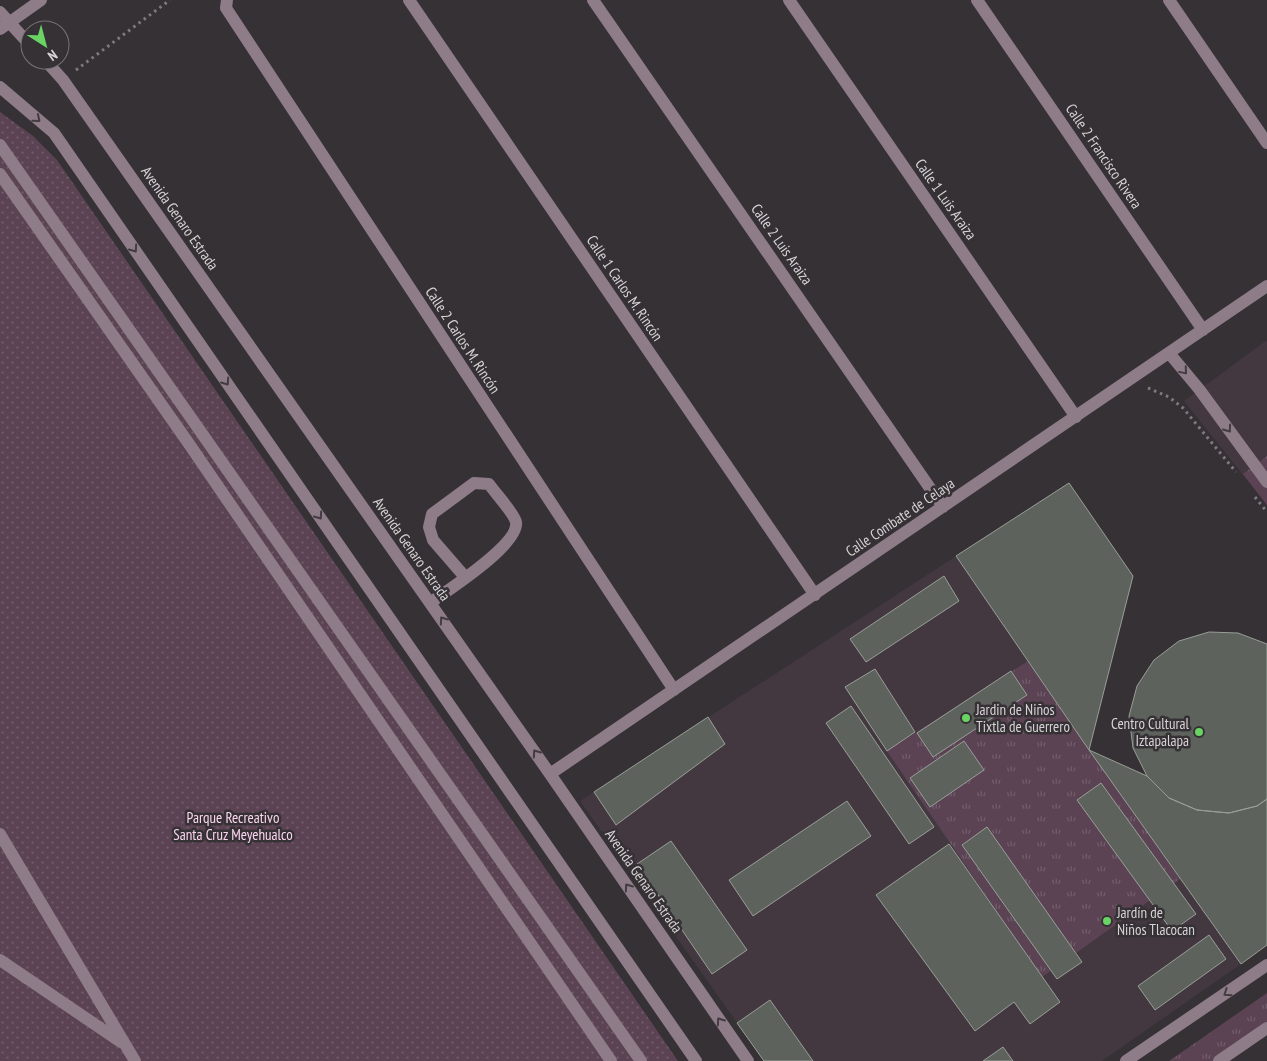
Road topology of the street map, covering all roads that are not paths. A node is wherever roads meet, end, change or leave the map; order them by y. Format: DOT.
graph roads {
  1 [pos="41,0"];
  2 [pos="409,0"];
  3 [pos="593,0"];
  4 [pos="789,0"];
  5 [pos="977,0"];
  6 [pos="1169,0"];
  7 [pos="226,4"];
  8 [pos="0,12"];
  9 [pos="4,26"];
  10 [pos="20,38"];
  11 [pos="54,70"];
  12 [pos="0,87"];
  13 [pos="1267,143"];
  14 [pos="0,145"];
  15 [pos="0,174"];
  16 [pos="1267,286"];
  17 [pos="1203,330"];
  18 [pos="1168,353"];
  19 [pos="1076,417"];
  20 [pos="1267,482"];
  21 [pos="944,507"];
  22 [pos="465,577"];
  23 [pos="815,595"];
  24 [pos="430,603"];
  25 [pos="674,690"];
  26 [pos="550,774"];
  27 [pos="0,834"];
  28 [pos="0,960"];
  29 [pos="1267,965"];
  30 [pos="1267,1028"];
  31 [pos="125,1045"];
  32 [pos="1130,1060"];
  33 [pos="134,1061"];
  34 [pos="611,1061"];
  35 [pos="641,1061"];
  36 [pos="696,1061"];
  37 [pos="748,1061"];
  38 [pos="1219,1061"];
  1 -- 9 [label="street"];
  2 -- 23 [label="street, Calle 1 Carlos M. Rincón"];
  3 -- 21 [label="street, Calle 2 Luis Araiza"];
  4 -- 19 [label="street, Calle 1 Luis Araiza"];
  5 -- 17 [label="street, Calle 2 Francisco Rivera"];
  6 -- 13 [label="street"];
  7 -- 25 [label="street, Calle 2 Carlos M. Rincón"];
  8 -- 9 [label="street"];
  9 -- 10 [label="street"];
  11 -- 24 [label="street, Avenida Genaro Estrada"];
  12 -- 36 [label="street, one-way"];
  14 -- 35 [label="street"];
  15 -- 34 [label="street"];
  16 -- 17 [label="street, Calle Combate de Celaya"];
  17 -- 18 [label="street, Calle Combate de Celaya"];
  18 -- 19 [label="street, Calle Combate de Celaya"];
  18 -- 20 [label="street, one-way"];
  19 -- 21 [label="street, Calle Combate de Celaya"];
  21 -- 23 [label="street, Calle Combate de Celaya"];
  22 -- 22 [label="street"];
  22 -- 24 [label="street"];
  23 -- 25 [label="street, Calle Combate de Celaya"];
  26 -- 24 [label="street, Avenida Genaro Estrada, one-way"];
  25 -- 26 [label="street, Calle Combate de Celaya"];
  37 -- 26 [label="street, Avenida Genaro Estrada, one-way"];
  27 -- 31 [label="street"];
  28 -- 31 [label="street"];
  29 -- 32 [label="street, one-way"];
  30 -- 38 [label="street"];
  31 -- 33 [label="street"];
}
